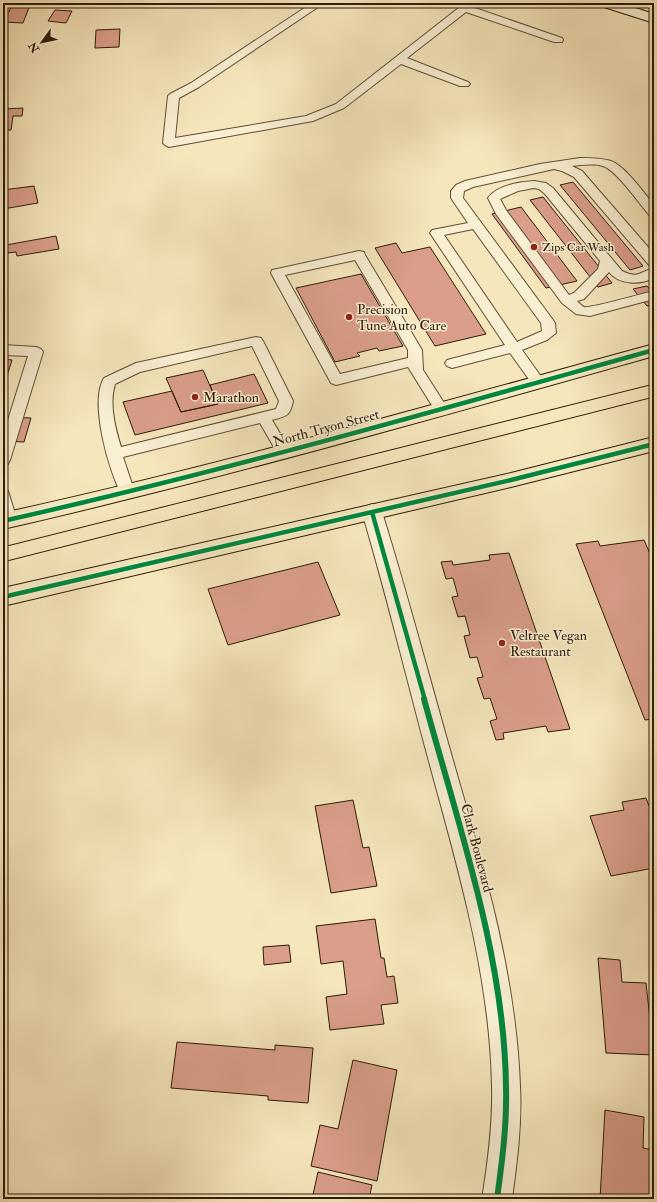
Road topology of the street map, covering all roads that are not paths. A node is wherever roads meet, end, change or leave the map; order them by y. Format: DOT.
graph roads {
  1 [pos="319,3"];
  2 [pos="452,3"];
  3 [pos="606,3"];
  4 [pos="468,5"];
  5 [pos="654,18"];
  6 [pos="558,40"];
  7 [pos="399,59"];
  8 [pos="464,84"];
  9 [pos="553,166"];
  10 [pos="654,213"];
  11 [pos="476,225"];
  12 [pos="653,260"];
  13 [pos="606,261"];
  14 [pos="654,272"];
  15 [pos="654,295"];
  16 [pos="567,300"];
  17 [pos="513,347"];
  18 [pos="3,350"];
  19 [pos="654,350"];
  20 [pos="416,361"];
  21 [pos="452,363"];
  22 [pos="538,382"];
  23 [pos="441,409"];
  24 [pos="264,418"];
  25 [pos="654,444"];
  26 [pos="284,452"];
  27 [pos="115,454"];
  28 [pos="3,460"];
  29 [pos="128,493"];
  30 [pos="3,495"];
  31 [pos="372,512"];
  32 [pos="6,520"];
  33 [pos="3,597"];
  34 [pos="497,1199"];
  1 -- 7 [label="lane"];
  2 -- 4 [label="lane"];
  3 -- 5 [label="street"];
  4 -- 6 [label="lane"];
  4 -- 7 [label="lane"];
  7 -- 8 [label="lane"];
  9 -- 10 [label="lane"];
  9 -- 11 [label="lane"];
  9 -- 12 [label="lane"];
  11 -- 17 [label="lane"];
  11 -- 17 [label="lane"];
  13 -- 14 [label="lane"];
  13 -- 16 [label="lane"];
  13 -- 16 [label="lane"];
  15 -- 16 [label="lane"];
  17 -- 21 [label="lane"];
  17 -- 22 [label="lane"];
  18 -- 28 [label="lane"];
  19 -- 22 [label="main road, North Tryon Street"];
  20 -- 20 [label="lane"];
  20 -- 23 [label="lane"];
  22 -- 23 [label="main road, North Tryon Street"];
  23 -- 26 [label="main road, North Tryon Street"];
  24 -- 26 [label="lane"];
  24 -- 27 [label="lane"];
  24 -- 27 [label="lane"];
  25 -- 31 [label="main road"];
  26 -- 29 [label="main road, North Tryon Street"];
  27 -- 29 [label="lane"];
  29 -- 32 [label="main road, North Tryon Street"];
  30 -- 32 [label="lane"];
  31 -- 33 [label="main road"];
  31 -- 34 [label="street, Clark Boulevard"];
}
